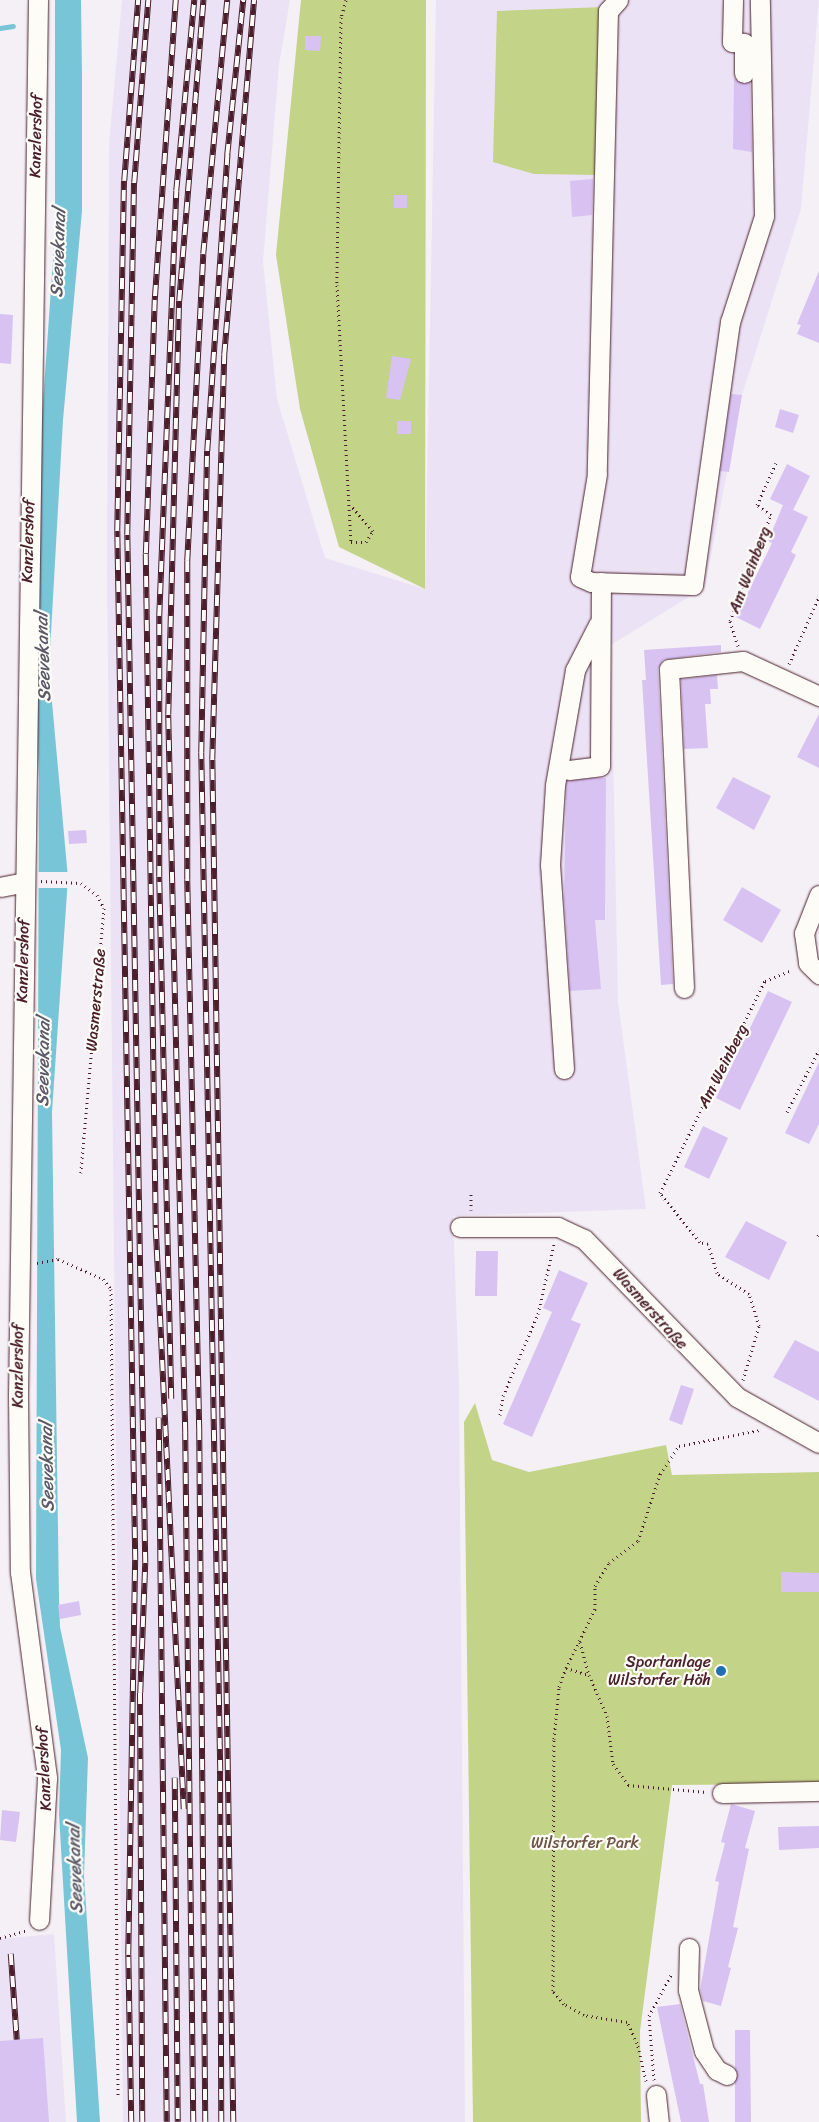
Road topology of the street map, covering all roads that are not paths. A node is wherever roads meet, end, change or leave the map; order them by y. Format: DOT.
graph roads {
  1 [pos="38,0"];
  2 [pos="618,0"];
  3 [pos="733,0"];
  4 [pos="760,0"];
  5 [pos="744,73"];
  6 [pos="601,582"];
  7 [pos="598,625"];
  8 [pos="819,696"];
  9 [pos="569,770"];
  10 [pos="30,882"];
  11 [pos="0,887"];
  12 [pos="819,896"];
  13 [pos="814,969"];
  14 [pos="684,988"];
  15 [pos="564,1069"];
  16 [pos="466,1222"];
  17 [pos="819,1443"];
  18 [pos="819,1791"];
  19 [pos="722,1793"];
  20 [pos="39,1920"];
  21 [pos="690,1948"];
  22 [pos="727,2075"];
  23 [pos="655,2087"];
  24 [pos="659,2122"];
  1 -- 10 [label="street, Kanzlershof"];
  2 -- 6 [label="street"];
  3 -- 5 [label="street"];
  4 -- 6 [label="street"];
  6 -- 7 [label="street"];
  7 -- 9 [label="street"];
  7 -- 15 [label="street"];
  8 -- 14 [label="street"];
  10 -- 11 [label="street"];
  10 -- 20 [label="street, Kanzlershof"];
  12 -- 13 [label="street"];
  16 -- 17 [label="street, Wasmerstraße"];
  18 -- 19 [label="street"];
  21 -- 22 [label="street"];
  23 -- 24 [label="street"];
}
